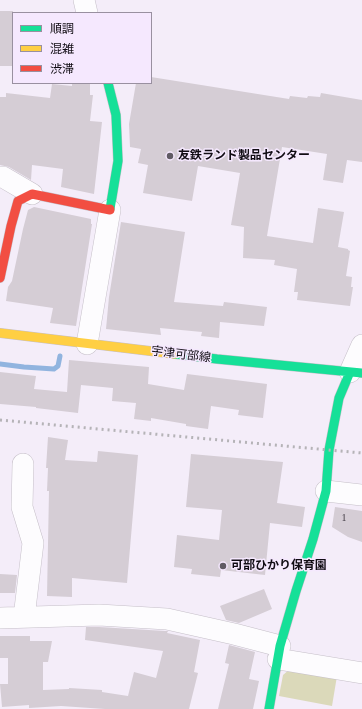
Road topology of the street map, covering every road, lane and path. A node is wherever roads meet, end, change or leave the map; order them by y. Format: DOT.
graph roads {
  1 [pos="84,0"];
  2 [pos="87,12"];
  3 [pos="108,84"];
  4 [pos="0,177"];
  5 [pos="32,194"];
  6 [pos="110,210"];
  7 [pos="0,278"];
  8 [pos="0,333"];
  9 [pos="87,344"];
  10 [pos="362,345"];
  11 [pos="356,372"];
  12 [pos="23,464"];
  13 [pos="326,491"];
  14 [pos="362,495"];
  15 [pos="24,617"];
  16 [pos="0,618"];
  17 [pos="279,653"];
  18 [pos="362,673"];
  19 [pos="269,709"];
  1 -- 2 [label="street"];
  3 -- 6 [label="street"];
  4 -- 5 [label="street"];
  5 -- 6 [label="street"];
  5 -- 7 [label="street"];
  6 -- 9 [label="street"];
  8 -- 9 [label="street, 宇津可部線"];
  9 -- 11 [label="street, 宇津可部線"];
  10 -- 11 [label="street"];
  11 -- 13 [label="street"];
  12 -- 15 [label="street"];
  13 -- 14 [label="street"];
  13 -- 17 [label="street"];
  15 -- 16 [label="street"];
  15 -- 17 [label="street"];
  17 -- 18 [label="street"];
  17 -- 19 [label="street"];
}
